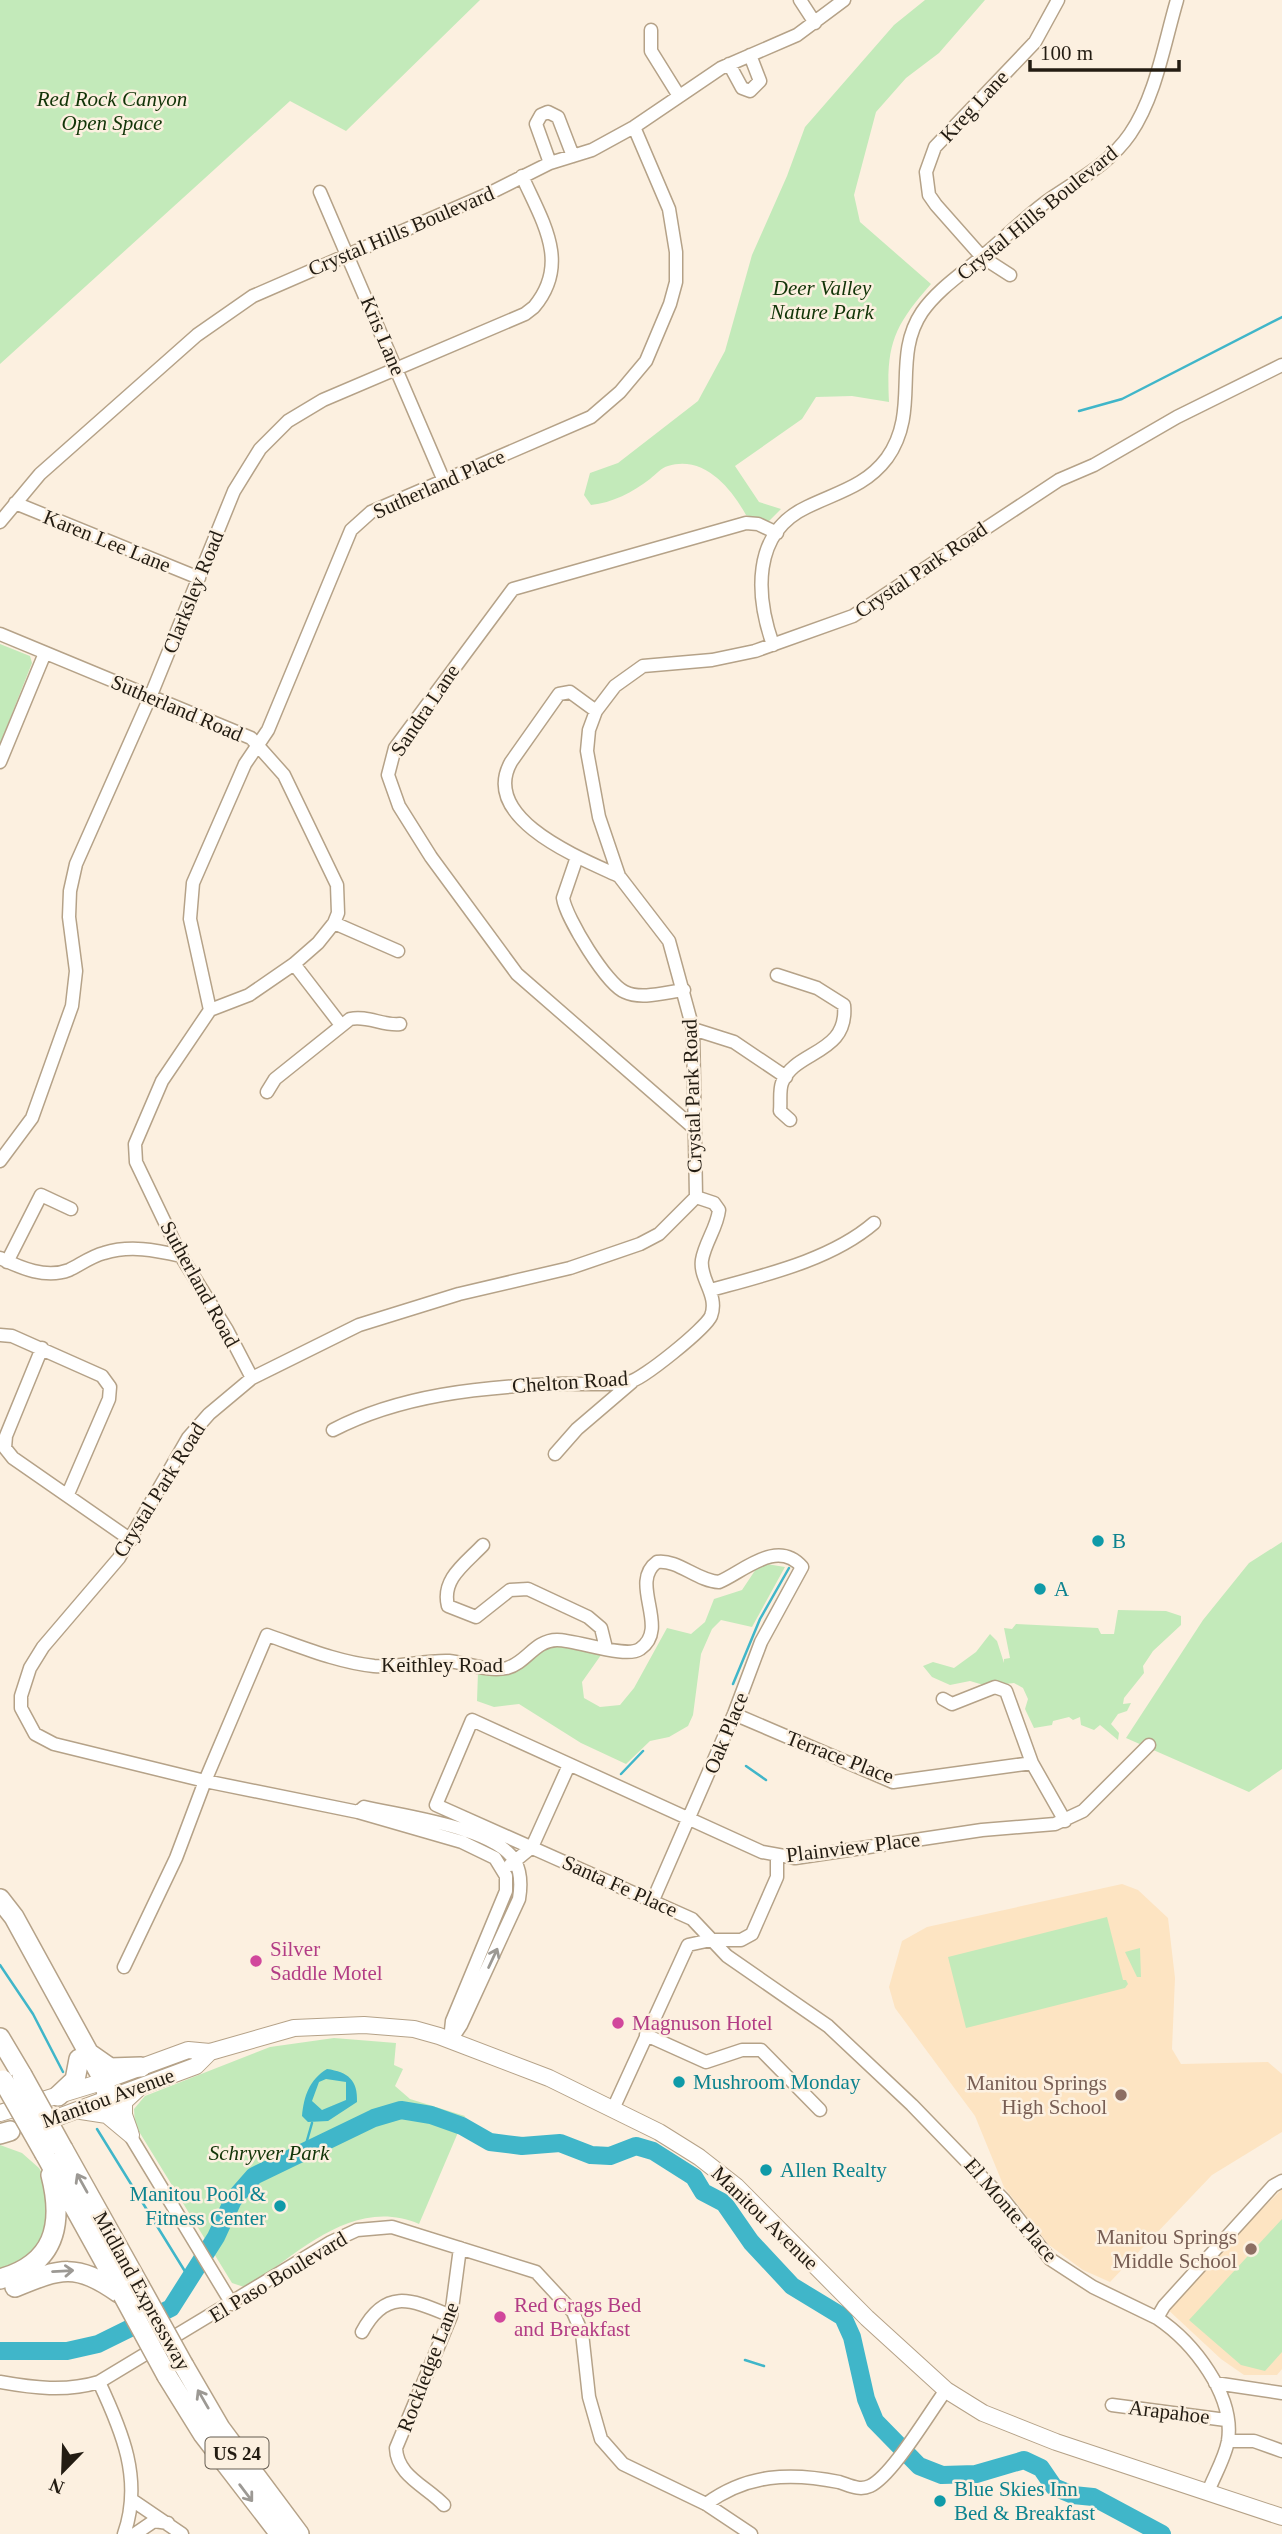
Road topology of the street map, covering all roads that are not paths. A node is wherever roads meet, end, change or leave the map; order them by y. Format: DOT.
graph roads {
  1 [pos="800,0"];
  2 [pos="844,0"];
  3 [pos="1058,0"];
  4 [pos="1177,0"];
  5 [pos="828,5"];
  6 [pos="815,23"];
  7 [pos="651,30"];
  8 [pos="750,55"];
  9 [pos="729,64"];
  10 [pos="678,96"];
  11 [pos="634,127"];
  12 [pos="573,156"];
  13 [pos="550,163"];
  14 [pos="522,176"];
  15 [pos="320,192"];
  16 [pos="349,255"];
  17 [pos="982,257"];
  18 [pos="1010,275"];
  19 [pos="1282,365"];
  20 [pos="396,369"];
  21 [pos="444,481"];
  22 [pos="15,503"];
  23 [pos="0,522"];
  24 [pos="777,533"];
  25 [pos="198,578"];
  26 [pos="0,634"];
  27 [pos="773,646"];
  28 [pos="45,653"];
  29 [pos="151,695"];
  30 [pos="596,711"];
  31 [pos="258,748"];
  32 [pos="0,762"];
  33 [pos="578,857"];
  34 [pos="619,876"];
  35 [pos="334,923"];
  36 [pos="398,951"];
  37 [pos="294,964"];
  38 [pos="777,975"];
  39 [pos="684,990"];
  40 [pos="210,1010"];
  41 [pos="341,1024"];
  42 [pos="400,1024"];
  43 [pos="693,1029"];
  44 [pos="786,1077"];
  45 [pos="267,1092"];
  46 [pos="790,1120"];
  47 [pos="695,1129"];
  48 [pos="0,1161"];
  49 [pos="696,1197"];
  50 [pos="71,1209"];
  51 [pos="874,1223"];
  52 [pos="181,1256"];
  53 [pos="4,1260"];
  54 [pos="711,1290"];
  55 [pos="0,1335"];
  56 [pos="42,1348"];
  57 [pos="252,1378"];
  58 [pos="632,1382"];
  59 [pos="333,1430"];
  60 [pos="555,1454"];
  61 [pos="68,1494"];
  62 [pos="131,1540"];
  63 [pos="483,1545"];
  64 [pos="802,1567"];
  65 [pos="606,1648"];
  66 [pos="943,1699"];
  67 [pos="734,1714"];
  68 [pos="1149,1745"];
  69 [pos="1032,1763"];
  70 [pos="569,1765"];
  71 [pos="205,1781"];
  72 [pos="436,1805"];
  73 [pos="689,1820"];
  74 [pos="1065,1821"];
  75 [pos="532,1847"];
  76 [pos="776,1856"];
  77 [pos="509,1865"];
  78 [pos="0,1899"];
  79 [pos="653,1900"];
  80 [pos="0,1919"];
  81 [pos="711,1940"];
  82 [pos="124,1968"];
  83 [pos="646,2035"];
  84 [pos="0,2038"];
  85 [pos="450,2040"];
  86 [pos="81,2052"];
  87 [pos="9,2076"];
  88 [pos="143,2076"];
  89 [pos="102,2088"];
  90 [pos="58,2096"];
  91 [pos="912,2105"];
  92 [pos="612,2109"];
  93 [pos="820,2110"];
  94 [pos="75,2111"];
  95 [pos="0,2113"];
  96 [pos="3,2132"];
  97 [pos="131,2135"];
  98 [pos="54,2151"];
  99 [pos="1282,2181"];
  100 [pos="460,2248"];
  101 [pos="0,2279"];
  102 [pos="131,2290"];
  103 [pos="0,2291"];
  104 [pos="232,2304"];
  105 [pos="451,2316"];
  106 [pos="1157,2318"];
  107 [pos="362,2332"];
  108 [pos="176,2371"];
  109 [pos="0,2382"];
  110 [pos="99,2382"];
  111 [pos="1215,2383"];
  112 [pos="946,2390"];
  113 [pos="1282,2393"];
  114 [pos="1112,2405"];
  115 [pos="1226,2420"];
  116 [pos="1228,2441"];
  117 [pos="1282,2451"];
  118 [pos="1208,2492"];
  119 [pos="132,2500"];
  120 [pos="706,2504"];
  121 [pos="444,2505"];
  122 [pos="1282,2517"];
  123 [pos="169,2523"];
  124 [pos="124,2534"];
  125 [pos="135,2534"];
  126 [pos="183,2534"];
  127 [pos="280,2534"];
  128 [pos="299,2534"];
  129 [pos="751,2534"];
  1 -- 6 [label="street"];
  2 -- 5 [label="street, Crystal Hills Boulevard"];
  3 -- 17 [label="street, Kreg Lane"];
  4 -- 17 [label="street, Crystal Hills Boulevard"];
  5 -- 6 [label="street, Crystal Hills Boulevard"];
  6 -- 8 [label="street, Crystal Hills Boulevard"];
  7 -- 10 [label="street"];
  8 -- 9 [label="street, Crystal Hills Boulevard"];
  8 -- 9 [label="street"];
  9 -- 10 [label="street, Crystal Hills Boulevard"];
  10 -- 11 [label="street, Crystal Hills Boulevard"];
  11 -- 12 [label="street, Crystal Hills Boulevard"];
  11 -- 21 [label="street, Sutherland Place"];
  12 -- 13 [label="street, Crystal Hills Boulevard"];
  12 -- 13 [label="street"];
  13 -- 14 [label="street, Crystal Hills Boulevard"];
  14 -- 16 [label="street, Crystal Hills Boulevard"];
  14 -- 20 [label="street, Clarksley Road"];
  15 -- 16 [label="street, Kris Lane"];
  16 -- 20 [label="street, Kris Lane"];
  16 -- 22 [label="street, Crystal Hills Boulevard"];
  17 -- 18 [label="street, Kreg Lane"];
  17 -- 24 [label="street, Crystal Hills Boulevard"];
  19 -- 27 [label="street, Crystal Park Road"];
  20 -- 21 [label="street, Kris Lane"];
  20 -- 25 [label="street, Clarksley Road"];
  21 -- 31 [label="street, Sutherland Place"];
  22 -- 23 [label="street, Crystal Hills Boulevard"];
  22 -- 25 [label="street, Karen Lee Lane"];
  24 -- 27 [label="street, Crystal Hills Boulevard"];
  24 -- 47 [label="street, Sandra Lane"];
  25 -- 29 [label="street, Clarksley Road"];
  26 -- 28 [label="street, Sutherland Road"];
  27 -- 30 [label="street, Crystal Park Road"];
  28 -- 29 [label="street, Sutherland Road"];
  28 -- 32 [label="street"];
  29 -- 31 [label="street, Sutherland Road"];
  29 -- 48 [label="street, Clarksley Road"];
  30 -- 33 [label="street"];
  30 -- 34 [label="street, Crystal Park Road"];
  31 -- 35 [label="street, Sutherland Road"];
  31 -- 40 [label="street, Sutherland Place"];
  33 -- 34 [label="street"];
  33 -- 39 [label="street"];
  34 -- 39 [label="street, Crystal Park Road"];
  35 -- 36 [label="street"];
  35 -- 37 [label="street"];
  37 -- 40 [label="street"];
  37 -- 41 [label="street"];
  38 -- 44 [label="street"];
  39 -- 43 [label="street, Crystal Park Road"];
  40 -- 52 [label="street, Sutherland Road"];
  41 -- 42 [label="street"];
  41 -- 45 [label="street"];
  43 -- 44 [label="street"];
  43 -- 47 [label="street, Crystal Park Road"];
  44 -- 46 [label="street"];
  47 -- 49 [label="street, Crystal Park Road"];
  49 -- 54 [label="street, Chelton Road"];
  49 -- 57 [label="street, Crystal Park Road"];
  50 -- 53 [label="street"];
  51 -- 54 [label="street"];
  52 -- 53 [label="street"];
  52 -- 57 [label="street, Sutherland Road"];
  54 -- 58 [label="street, Chelton Road"];
  55 -- 56 [label="street"];
  56 -- 61 [label="street"];
  56 -- 61 [label="street"];
  57 -- 62 [label="street, Crystal Park Road"];
  58 -- 59 [label="street, Chelton Road"];
  58 -- 60 [label="street"];
  61 -- 62 [label="street"];
  62 -- 71 [label="street, Crystal Park Road"];
  63 -- 65 [label="street"];
  64 -- 65 [label="street, Keithley Road"];
  64 -- 67 [label="street, Oak Place"];
  65 -- 71 [label="street, Keithley Road"];
  66 -- 69 [label="street"];
  67 -- 69 [label="street, Terrace Place"];
  67 -- 73 [label="street, Oak Place"];
  68 -- 74 [label="street, Plainview Place"];
  69 -- 74 [label="street"];
  70 -- 72 [label="street, Plainview Place"];
  70 -- 73 [label="street, Plainview Place"];
  70 -- 75 [label="street"];
  71 -- 77 [label="street, Crystal Park Road"];
  71 -- 82 [label="street"];
  72 -- 75 [label="street, Santa Fe Place"];
  73 -- 76 [label="street, Plainview Place"];
  73 -- 79 [label="street, Oak Place"];
  74 -- 76 [label="street, Plainview Place"];
  75 -- 77 [label="street"];
  75 -- 79 [label="street, Santa Fe Place"];
  76 -- 81 [label="street"];
  77 -- 85 [label="street"];
  78 -- 86 [label="highway"];
  79 -- 81 [label="street, Santa Fe Place"];
  80 -- 86 [label="highway"];
  81 -- 83 [label="street"];
  81 -- 91 [label="street, Santa Fe Place"];
  83 -- 92 [label="street"];
  83 -- 93 [label="street"];
  84 -- 87 [label="highway, Midland Expressway / US 24"];
  85 -- 88 [label="main road, Manitou Avenue"];
  85 -- 92 [label="main road, Manitou Avenue"];
  86 -- 88 [label="highway"];
  86 -- 89 [label="highway"];
  86 -- 90 [label="highway"];
  87 -- 98 [label="highway, Midland Expressway / US 24, bridge"];
  88 -- 89 [label="main road, Manitou Avenue"];
  88 -- 97 [label="main road"];
  89 -- 90 [label="main road, Manitou Avenue"];
  89 -- 94 [label="main road, Manitou Avenue"];
  89 -- 97 [label="street"];
  90 -- 95 [label="main road, Manitou Avenue"];
  91 -- 106 [label="street, El Monte Place"];
  92 -- 112 [label="main road, Manitou Avenue"];
  94 -- 96 [label="main road, Manitou Avenue"];
  94 -- 97 [label="main road"];
  97 -- 104 [label="street"];
  98 -- 101 [label="highway"];
  98 -- 102 [label="highway, Midland Expressway / US 24"];
  99 -- 106 [label="street"];
  100 -- 104 [label="street, El Paso Boulevard"];
  100 -- 105 [label="street, Rockledge Lane"];
  100 -- 120 [label="street, El Paso Boulevard"];
  103 -- 102 [label="highway, one-way"];
  102 -- 108 [label="highway, Midland Expressway / US 24, bridge"];
  104 -- 110 [label="street, El Paso Boulevard"];
  105 -- 107 [label="street"];
  105 -- 121 [label="street, Rockledge Lane"];
  106 -- 111 [label="street, El Monte Place"];
  108 -- 127 [label="highway, Midland Expressway / US 24, one-way"];
  128 -- 108 [label="highway, Midland Expressway / US 24, one-way"];
  109 -- 110 [label="street, El Paso Boulevard"];
  110 -- 119 [label="street"];
  111 -- 113 [label="street"];
  111 -- 115 [label="street, El Monte Place"];
  112 -- 118 [label="main road, Manitou Avenue"];
  112 -- 120 [label="street"];
  114 -- 115 [label="street, Arapahoe"];
  115 -- 116 [label="street, El Monte Place"];
  116 -- 117 [label="street"];
  116 -- 118 [label="street, El Monte Place"];
  118 -- 122 [label="main road, Manitou Avenue"];
  119 -- 123 [label="street"];
  119 -- 124 [label="street"];
  120 -- 129 [label="street, El Paso Boulevard"];
  123 -- 125 [label="street"];
  123 -- 126 [label="street"];
}
